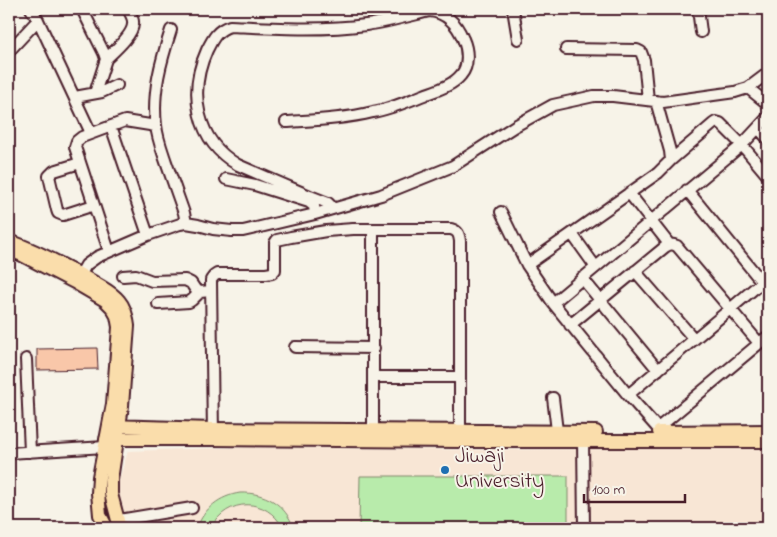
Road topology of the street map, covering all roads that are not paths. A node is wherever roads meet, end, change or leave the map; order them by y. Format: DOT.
graph roads {
  1 [pos="31,9"];
  2 [pos="82,9"];
  3 [pos="128,9"];
  4 [pos="513,9"];
  5 [pos="698,9"];
  6 [pos="438,10"];
  7 [pos="38,20"];
  8 [pos="172,30"];
  9 [pos="701,32"];
  10 [pos="518,38"];
  11 [pos="566,49"];
  12 [pos="9,51"];
  13 [pos="106,58"];
  14 [pos="768,73"];
  15 [pos="117,84"];
  16 [pos="748,88"];
  17 [pos="95,93"];
  18 [pos="75,97"];
  19 [pos="652,101"];
  20 [pos="768,104"];
  21 [pos="768,117"];
  22 [pos="286,122"];
  23 [pos="111,126"];
  24 [pos="156,126"];
  25 [pos="758,128"];
  26 [pos="91,133"];
  27 [pos="768,139"];
  28 [pos="742,145"];
  29 [pos="671,160"];
  30 [pos="80,163"];
  31 [pos="768,176"];
  32 [pos="226,179"];
  33 [pos="687,190"];
  34 [pos="630,193"];
  35 [pos="94,205"];
  36 [pos="331,210"];
  37 [pos="501,212"];
  38 [pos="316,214"];
  39 [pos="651,220"];
  40 [pos="186,223"];
  41 [pos="373,229"];
  42 [pos="148,234"];
  43 [pos="572,234"];
  44 [pos="9,241"];
  45 [pos="669,244"];
  46 [pos="9,251"];
  47 [pos="109,251"];
  48 [pos="527,265"];
  49 [pos="595,266"];
  50 [pos="634,271"];
  51 [pos="123,276"];
  52 [pos="582,278"];
  53 [pos="78,279"];
  54 [pos="765,279"];
  55 [pos="211,291"];
  56 [pos="200,292"];
  57 [pos="600,300"];
  58 [pos="552,303"];
  59 [pos="158,304"];
  60 [pos="730,309"];
  61 [pos="570,325"];
  62 [pos="768,336"];
  63 [pos="694,339"];
  64 [pos="759,343"];
  65 [pos="295,346"];
  66 [pos="374,348"];
  67 [pos="26,359"];
  68 [pos="658,370"];
  69 [pos="374,377"];
  70 [pos="460,377"];
  71 [pos="628,395"];
  72 [pos="553,398"];
  73 [pos="114,426"];
  74 [pos="660,430"];
  75 [pos="767,432"];
  76 [pos="213,434"];
  77 [pos="373,435"];
  78 [pos="460,435"];
  79 [pos="558,436"];
  80 [pos="583,440"];
  81 [pos="109,442"];
  82 [pos="30,452"];
  83 [pos="9,453"];
  84 [pos="192,508"];
  85 [pos="120,524"];
  86 [pos="107,528"];
  87 [pos="584,528"];
  1 -- 7 [label="street"];
  2 -- 13 [label="street"];
  3 -- 13 [label="street"];
  4 -- 10 [label="street"];
  5 -- 9 [label="street"];
  6 -- 22 [label="street"];
  6 -- 36 [label="street"];
  7 -- 12 [label="street"];
  7 -- 18 [label="street"];
  8 -- 24 [label="street"];
  11 -- 19 [label="street"];
  13 -- 17 [label="street"];
  14 -- 16 [label="street"];
  15 -- 17 [label="street"];
  16 -- 19 [label="street"];
  16 -- 20 [label="street"];
  17 -- 18 [label="street"];
  18 -- 26 [label="street"];
  19 -- 29 [label="street"];
  19 -- 36 [label="street"];
  21 -- 25 [label="street"];
  23 -- 24 [label="street"];
  23 -- 26 [label="street"];
  23 -- 42 [label="street"];
  24 -- 40 [label="street"];
  25 -- 27 [label="street"];
  25 -- 28 [label="street"];
  26 -- 30 [label="street"];
  28 -- 29 [label="street"];
  28 -- 31 [label="street"];
  28 -- 33 [label="street"];
  29 -- 34 [label="street"];
  30 -- 35 [label="street"];
  30 -- 35 [label="street"];
  32 -- 38 [label="street"];
  33 -- 39 [label="street"];
  33 -- 54 [label="street"];
  34 -- 39 [label="street"];
  34 -- 43 [label="street"];
  35 -- 47 [label="street"];
  36 -- 38 [label="street"];
  37 -- 48 [label="street"];
  38 -- 40 [label="street"];
  39 -- 45 [label="street"];
  39 -- 49 [label="street"];
  40 -- 42 [label="street"];
  41 -- 55 [label="street"];
  41 -- 66 [label="street"];
  41 -- 70 [label="street"];
  42 -- 47 [label="street"];
  43 -- 48 [label="street"];
  43 -- 49 [label="street"];
  44 -- 53 [label="main road"];
  45 -- 50 [label="street"];
  45 -- 60 [label="street"];
  46 -- 53 [label="main road"];
  47 -- 53 [label="street"];
  48 -- 58 [label="street"];
  49 -- 52 [label="street"];
  50 -- 57 [label="street"];
  50 -- 63 [label="street"];
  51 -- 56 [label="street"];
  52 -- 57 [label="street"];
  52 -- 58 [label="street"];
  53 -- 73 [label="main road"];
  54 -- 60 [label="street"];
  55 -- 56 [label="street"];
  55 -- 76 [label="street"];
  56 -- 59 [label="street"];
  57 -- 61 [label="street"];
  57 -- 68 [label="street"];
  58 -- 61 [label="street"];
  60 -- 63 [label="street"];
  60 -- 64 [label="street"];
  61 -- 71 [label="street"];
  62 -- 64 [label="street"];
  63 -- 68 [label="street"];
  64 -- 74 [label="street"];
  65 -- 66 [label="street"];
  66 -- 69 [label="street"];
  67 -- 82 [label="street"];
  68 -- 71 [label="street"];
  69 -- 70 [label="street"];
  69 -- 77 [label="street"];
  70 -- 78 [label="street"];
  71 -- 74 [label="street"];
  72 -- 79 [label="street"];
  73 -- 76 [label="main road"];
  73 -- 81 [label="main road"];
  74 -- 75 [label="main road"];
  74 -- 79 [label="main road"];
  75 -- 80 [label="main road"];
  76 -- 77 [label="main road"];
  76 -- 81 [label="main road"];
  77 -- 78 [label="main road"];
  78 -- 79 [label="main road"];
  79 -- 80 [label="main road"];
  80 -- 87 [label="street"];
  81 -- 82 [label="street"];
  81 -- 85 [label="main road"];
  81 -- 86 [label="main road"];
  82 -- 83 [label="street"];
  84 -- 85 [label="street"];
}
